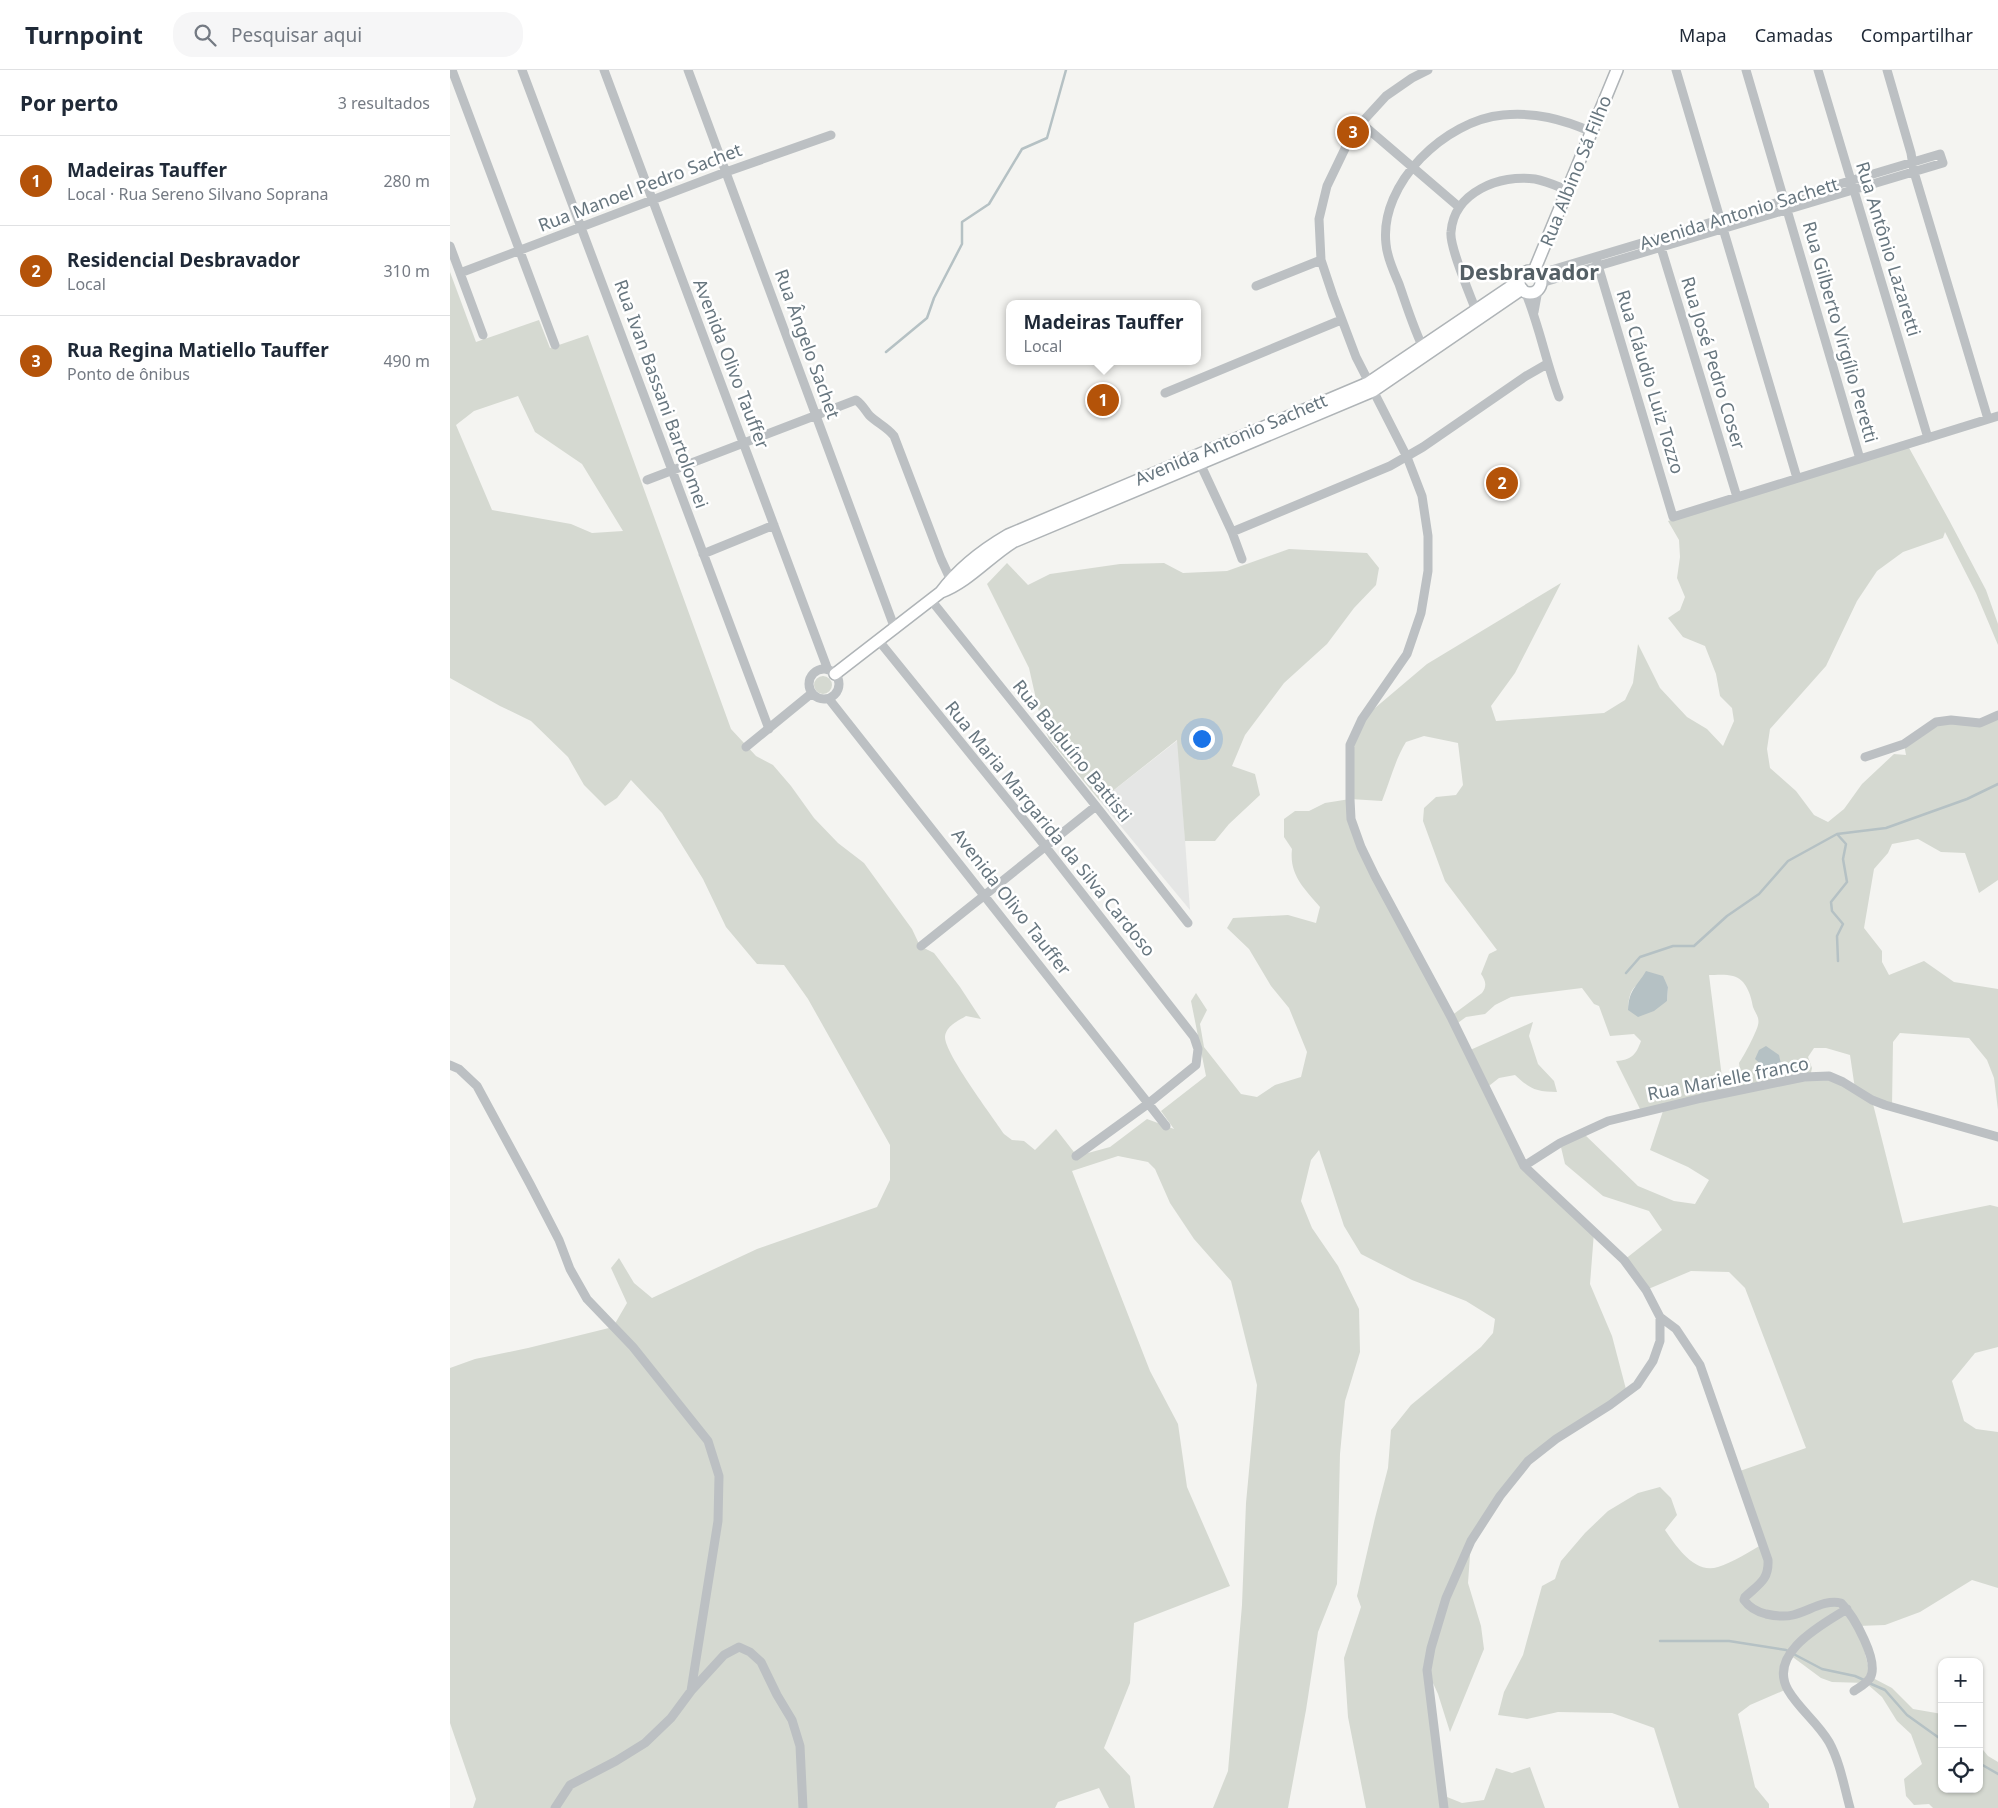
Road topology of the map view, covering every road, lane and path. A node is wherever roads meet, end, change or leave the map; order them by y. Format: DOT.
graph roads {
  1 [pos="452,70"];
  2 [pos="522,70"];
  3 [pos="604,70"];
  4 [pos="688,70"];
  5 [pos="1428,70"];
  6 [pos="1617,70"];
  7 [pos="1676,70"];
  8 [pos="1746,70"];
  9 [pos="1818,70"];
  10 [pos="1887,70"];
  11 [pos="1361,123"];
  12 [pos="1592,132"];
  13 [pos="831,135"];
  14 [pos="1942,159"];
  15 [pos="1412,167"];
  16 [pos="1914,167"];
  17 [pos="726,172"];
  18 [pos="1852,185"];
  19 [pos="1568,190"];
  20 [pos="653,201"];
  21 [pos="1786,205"];
  22 [pos="1459,207"];
  23 [pos="1722,224"];
  24 [pos="582,228"];
  25 [pos="1659,243"];
  26 [pos="450,246"];
  27 [pos="520,251"];
  28 [pos="1321,260"];
  29 [pos="1597,261"];
  30 [pos="460,273"];
  31 [pos="1538,279"];
  32 [pos="1256,286"];
  33 [pos="1522,287"];
  34 [pos="1534,312"];
  35 [pos="1478,314"];
  36 [pos="1341,320"];
  37 [pos="483,335"];
  38 [pos="555,345"];
  39 [pos="1424,350"];
  40 [pos="1547,364"];
  41 [pos="1371,387"];
  42 [pos="1166,393"];
  43 [pos="1559,397"];
  44 [pos="816,416"];
  45 [pos="1998,416"];
  46 [pos="1988,419"];
  47 [pos="1928,438"];
  48 [pos="744,443"];
  49 [pos="1407,457"];
  50 [pos="1198,459"];
  51 [pos="1860,459"];
  52 [pos="672,470"];
  53 [pos="1797,478"];
  54 [pos="646,480"];
  55 [pos="1737,497"];
  56 [pos="774,525"];
  57 [pos="1232,532"];
  58 [pos="703,554"];
  59 [pos="1242,559"];
  60 [pos="952,583"];
  61 [pos="930,600"];
  62 [pos="895,629"];
  63 [pos="879,641"];
  64 [pos="832,672"];
  65 [pos="812,693"];
  66 [pos="829,699"];
  67 [pos="1998,715"];
  68 [pos="769,729"];
  69 [pos="746,747"];
  70 [pos="1865,756"];
  71 [pos="1096,806"];
  72 [pos="1044,846"];
  73 [pos="984,894"];
  74 [pos="1188,923"];
  75 [pos="920,946"];
  76 [pos="450,1065"];
  77 [pos="1149,1103"];
  78 [pos="1166,1126"];
  79 [pos="1998,1137"];
  80 [pos="1076,1156"];
  81 [pos="1524,1166"];
  82 [pos="1660,1317"];
  83 [pos="1848,1610"];
  84 [pos="691,1691"];
  85 [pos="1854,1691"];
  86 [pos="555,1808"];
  87 [pos="803,1808"];
  88 [pos="1444,1808"];
  89 [pos="1850,1808"];
  1 -- 27 [label="street"];
  2 -- 24 [label="street, Rua Ivan Bassani Bartolomei"];
  3 -- 20 [label="street, Avenida Olivo Tauffer"];
  4 -- 17 [label="street, Rua Ângelo Sachet"];
  5 -- 11 [label="street"];
  6 -- 12 [label="street, Rua Albino Sá Filho"];
  7 -- 23 [label="street"];
  8 -- 21 [label="street, Rua Gilberto Virgílio Peretti"];
  9 -- 18 [label="street, Rua Antônio Lazaretti"];
  10 -- 16 [label="street"];
  11 -- 15 [label="street"];
  11 -- 28 [label="street"];
  12 -- 15 [label="street"];
  12 -- 19 [label="street, Rua Albino Sá Filho"];
  13 -- 17 [label="street, Rua Manoel Pedro Sachet"];
  14 -- 16 [label="street, Avenida Antonio Sachett"];
  15 -- 22 [label="street"];
  15 -- 39 [label="street"];
  16 -- 18 [label="street, Avenida Antonio Sachett"];
  16 -- 46 [label="street"];
  17 -- 20 [label="street, Rua Manoel Pedro Sachet"];
  17 -- 44 [label="street, Rua Ângelo Sachet"];
  18 -- 21 [label="street, Avenida Antonio Sachett"];
  18 -- 47 [label="street, Rua Antônio Lazaretti"];
  19 -- 22 [label="street"];
  19 -- 31 [label="street, Rua Albino Sá Filho"];
  20 -- 24 [label="street, Rua Manoel Pedro Sachet"];
  20 -- 48 [label="street, Avenida Olivo Tauffer"];
  21 -- 23 [label="street, Avenida Antonio Sachett"];
  21 -- 51 [label="street, Rua Gilberto Virgílio Peretti"];
  22 -- 35 [label="street"];
  23 -- 25 [label="street, Avenida Antonio Sachett"];
  23 -- 53 [label="street"];
  24 -- 27 [label="street, Rua Manoel Pedro Sachet"];
  24 -- 52 [label="street, Rua Ivan Bassani Bartolomei"];
  25 -- 29 [label="street, Avenida Antonio Sachett"];
  25 -- 55 [label="street, Rua José Pedro Coser"];
  26 -- 30 [label="street"];
  27 -- 30 [label="street, Rua Manoel Pedro Sachet"];
  27 -- 38 [label="street"];
  28 -- 32 [label="street"];
  28 -- 36 [label="street"];
  29 -- 31 [label="street, Avenida Antonio Sachett"];
  29 -- 55 [label="street, Rua Cláudio Luiz Tozzo"];
  30 -- 37 [label="street"];
  31 -- 33 [label="street"];
  31 -- 33 [label="street, Avenida Antonio Sachett"];
  31 -- 34 [label="street, Rua Albino Sá Filho"];
  33 -- 34 [label="street, Rua Albino Sá Filho"];
  33 -- 35 [label="street, Avenida Antonio Sachett"];
  34 -- 40 [label="street, Rua Albino Sá Filho"];
  35 -- 39 [label="street, Avenida Antonio Sachett"];
  36 -- 41 [label="street"];
  36 -- 42 [label="street"];
  39 -- 41 [label="street, Avenida Antonio Sachett"];
  40 -- 43 [label="street, Rua Albino Sá Filho"];
  40 -- 49 [label="street"];
  41 -- 49 [label="street"];
  41 -- 50 [label="street, Avenida Antonio Sachett"];
  44 -- 48 [label="street"];
  44 -- 60 [label="street"];
  44 -- 62 [label="street, Rua Ângelo Sachet"];
  45 -- 46 [label="street"];
  46 -- 47 [label="street"];
  47 -- 51 [label="street"];
  48 -- 52 [label="street"];
  48 -- 56 [label="street, Avenida Olivo Tauffer"];
  49 -- 57 [label="street"];
  49 -- 81 [label="street"];
  50 -- 57 [label="street"];
  50 -- 60 [label="street, Avenida Antonio Sachett"];
  51 -- 53 [label="street"];
  52 -- 54 [label="street"];
  52 -- 58 [label="street, Rua Ivan Bassani Bartolomei"];
  53 -- 55 [label="street"];
  56 -- 58 [label="street"];
  56 -- 64 [label="street, Avenida Olivo Tauffer"];
  57 -- 59 [label="street"];
  58 -- 68 [label="street, Rua Ivan Bassani Bartolomei"];
  60 -- 61 [label="street, Avenida Antonio Sachett"];
  61 -- 62 [label="street, Avenida Antonio Sachett"];
  61 -- 71 [label="street, Rua Balduíno Battisti"];
  62 -- 63 [label="street, Avenida Antonio Sachett"];
  63 -- 64 [label="street, Avenida Antonio Sachett"];
  63 -- 72 [label="street, Rua Maria Margarida da Silva Cardoso"];
  64 -- 65 [label="street"];
  64 -- 66 [label="street"];
  65 -- 66 [label="street"];
  65 -- 68 [label="street"];
  66 -- 73 [label="street, Avenida Olivo Tauffer"];
  67 -- 70 [label="street"];
  68 -- 69 [label="street"];
  71 -- 72 [label="street"];
  71 -- 74 [label="street, Rua Balduíno Battisti"];
  72 -- 73 [label="street"];
  72 -- 77 [label="street, Rua Maria Margarida da Silva Cardoso"];
  73 -- 75 [label="street"];
  73 -- 77 [label="street, Avenida Olivo Tauffer"];
  76 -- 84 [label="street"];
  77 -- 78 [label="street, Avenida Olivo Tauffer"];
  77 -- 80 [label="street"];
  79 -- 81 [label="street, Rua Marielle franco"];
  81 -- 82 [label="street"];
  82 -- 83 [label="street"];
  82 -- 88 [label="street"];
  83 -- 85 [label="street"];
  83 -- 89 [label="street"];
  84 -- 86 [label="street"];
  84 -- 87 [label="street"];
}
